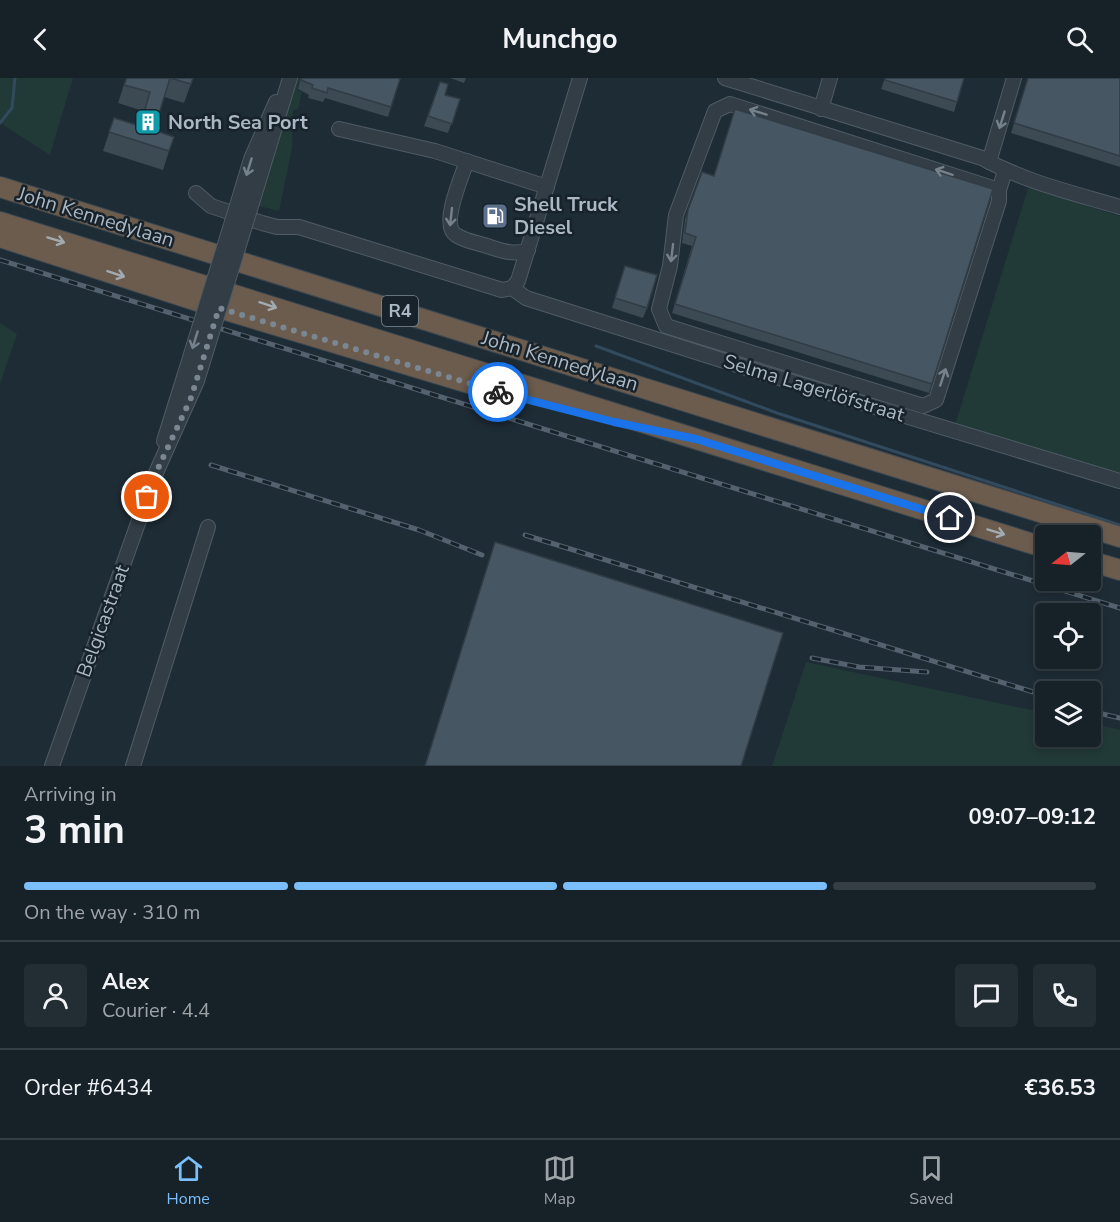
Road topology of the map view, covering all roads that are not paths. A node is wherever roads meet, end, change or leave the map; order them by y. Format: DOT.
graph roads {
  1 [pos="288,78"];
  2 [pos="580,78"];
  3 [pos="725,78"];
  4 [pos="830,78"];
  5 [pos="1014,78"];
  6 [pos="821,109"];
  7 [pos="339,129"];
  8 [pos="467,161"];
  9 [pos="989,162"];
  10 [pos="1005,171"];
  11 [pos="0,175"];
  12 [pos="0,187"];
  13 [pos="547,187"];
  14 [pos="999,190"];
  15 [pos="196,193"];
  16 [pos="0,197"];
  17 [pos="1120,207"];
  18 [pos="0,222"];
  19 [pos="0,237"];
  20 [pos="226,246"];
  21 [pos="528,250"];
  22 [pos="512,288"];
  23 [pos="213,306"];
  24 [pos="799,436"];
  25 [pos="696,439"];
  26 [pos="1120,481"];
  27 [pos="1050,525"];
  28 [pos="208,527"];
  29 [pos="1120,537"];
  30 [pos="1101,540"];
  31 [pos="1035,545"];
  32 [pos="1120,546"];
  33 [pos="1101,564"];
  34 [pos="1120,570"];
  35 [pos="52,766"];
  36 [pos="133,766"];
  1 -- 20 [label="street, Belgicastraat, bridge"];
  2 -- 13 [label="street"];
  3 -- 6 [label="street"];
  4 -- 6 [label="street"];
  5 -- 9 [label="street, one-way"];
  6 -- 9 [label="street"];
  7 -- 8 [label="street"];
  8 -- 13 [label="street"];
  8 -- 21 [label="street, one-way"];
  9 -- 10 [label="street"];
  10 -- 14 [label="street"];
  10 -- 17 [label="street"];
  11 -- 20 [label="highway"];
  12 -- 24 [label="highway, John Kennedylaan / R4"];
  13 -- 21 [label="street"];
  14 -- 14 [label="street, one-way"];
  15 -- 22 [label="street, Selma Lagerlöfstraat"];
  16 -- 27 [label="highway, John Kennedylaan / R4"];
  18 -- 25 [label="highway, John Kennedylaan / R4, one-way"];
  19 -- 23 [label="highway, one-way"];
  20 -- 23 [label="street, Belgicastraat, bridge"];
  20 -- 24 [label="highway"];
  21 -- 22 [label="street"];
  22 -- 26 [label="street, Selma Lagerlöfstraat"];
  23 -- 25 [label="highway, R4"];
  23 -- 35 [label="street, Belgicastraat, bridge"];
  24 -- 29 [label="highway, John Kennedylaan / R4"];
  25 -- 31 [label="highway, John Kennedylaan / R4, one-way"];
  28 -- 36 [label="street"];
  30 -- 32 [label="highway"];
  33 -- 34 [label="highway"];
}
